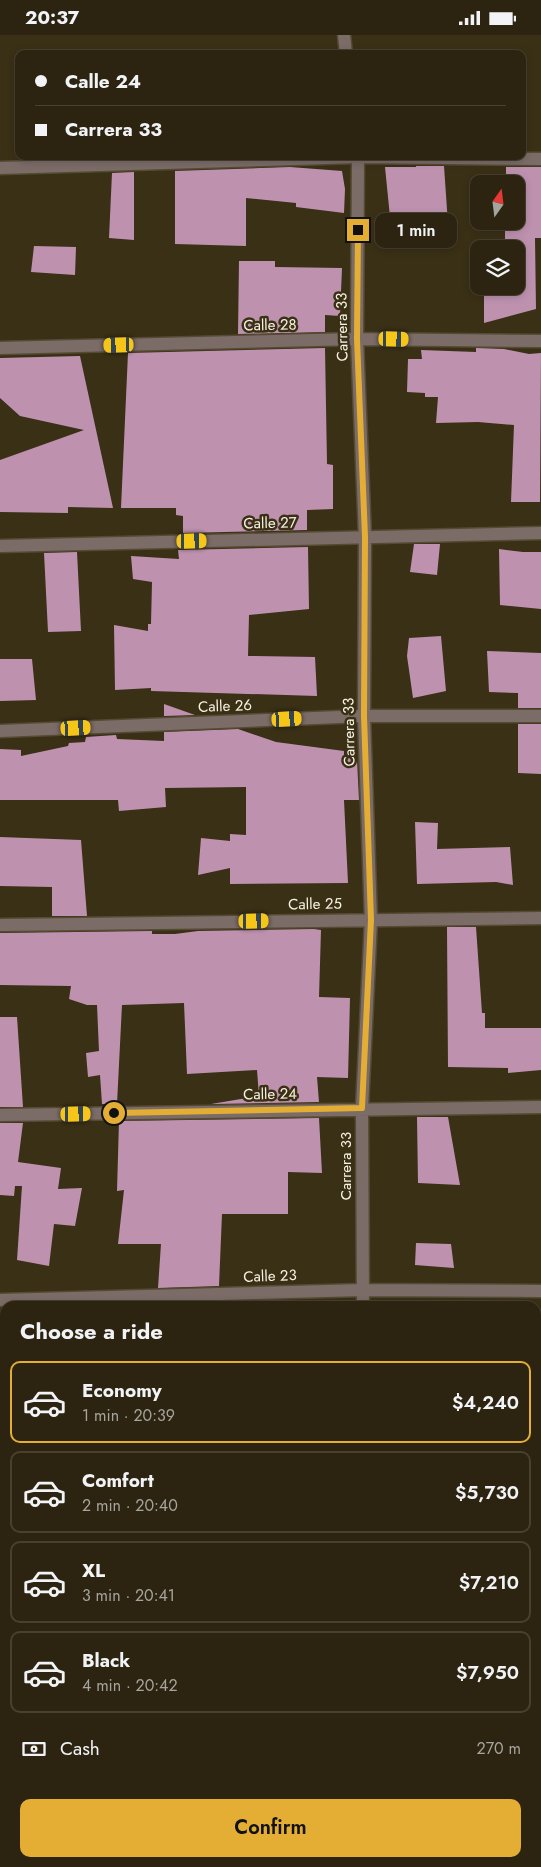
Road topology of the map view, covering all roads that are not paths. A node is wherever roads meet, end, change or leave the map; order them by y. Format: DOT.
graph roads {
  1 [pos="344,35"];
  2 [pos="346,50"];
  3 [pos="526,159"];
  4 [pos="541,159"];
  5 [pos="260,160"];
  6 [pos="358,160"];
  7 [pos="0,168"];
  8 [pos="357,339"];
  9 [pos="541,341"];
  10 [pos="0,348"];
  11 [pos="541,533"];
  12 [pos="365,537"];
  13 [pos="0,546"];
  14 [pos="364,716"];
  15 [pos="541,716"];
  16 [pos="0,731"];
  17 [pos="541,918"];
  18 [pos="371,920"];
  19 [pos="0,925"];
  20 [pos="541,1107"];
  21 [pos="362,1108"];
  22 [pos="0,1115"];
  23 [pos="363,1290"];
  24 [pos="541,1291"];
  25 [pos="0,1300"];
  26 [pos="363,1301"];
  1 -- 2 [label="street"];
  3 -- 4 [label="street"];
  5 -- 7 [label="street"];
  6 -- 8 [label="street, Carrera 33"];
  8 -- 9 [label="street, Calle 28"];
  8 -- 10 [label="street, Calle 28"];
  8 -- 12 [label="street, Carrera 33"];
  11 -- 12 [label="street, Calle 27"];
  12 -- 13 [label="street, Calle 27"];
  12 -- 14 [label="street, Carrera 33"];
  14 -- 15 [label="street, Calle 26"];
  14 -- 16 [label="street, Calle 26"];
  14 -- 18 [label="street, Carrera 33"];
  17 -- 18 [label="street, Calle 25"];
  18 -- 19 [label="street, Calle 25"];
  18 -- 21 [label="street, Carrera 33"];
  20 -- 21 [label="street, Calle 24"];
  21 -- 22 [label="street, Calle 24"];
  21 -- 23 [label="street, Carrera 33"];
  23 -- 24 [label="street, Calle 23"];
  23 -- 25 [label="street, Calle 23"];
  23 -- 26 [label="street, Carrera 33"];
}
